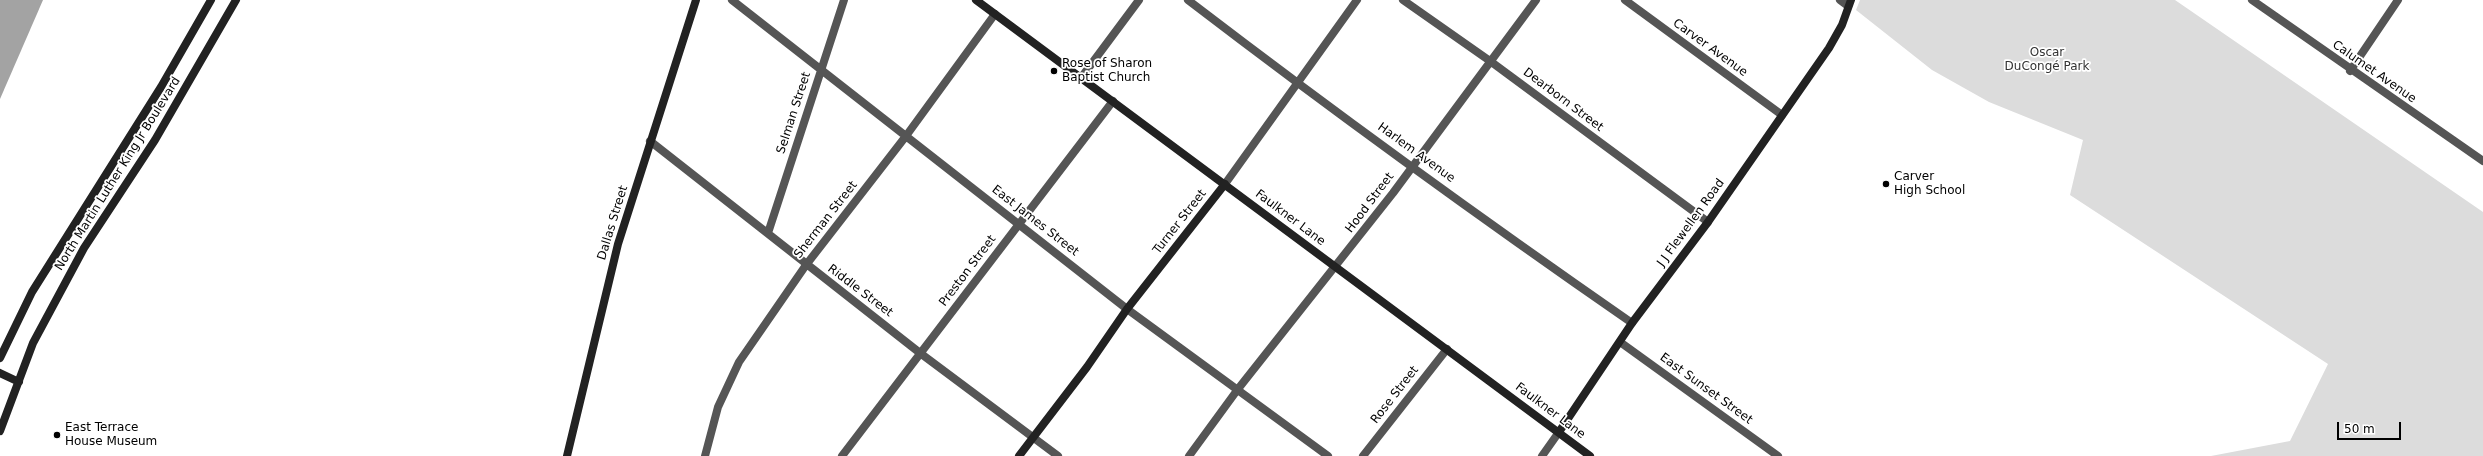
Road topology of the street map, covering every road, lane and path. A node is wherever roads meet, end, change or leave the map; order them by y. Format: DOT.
graph roads {
  1 [pos="211,0"];
  2 [pos="236,0"];
  3 [pos="696,0"];
  4 [pos="732,0"];
  5 [pos="844,0"];
  6 [pos="976,0"];
  7 [pos="1139,0"];
  8 [pos="1188,0"];
  9 [pos="1358,0"];
  10 [pos="1403,0"];
  11 [pos="1536,0"];
  12 [pos="1624,0"];
  13 [pos="1840,0"];
  14 [pos="2252,0"];
  15 [pos="2398,0"];
  16 [pos="1850,3"];
  17 [pos="995,14"];
  18 [pos="1490,61"];
  19 [pos="820,70"];
  20 [pos="2350,71"];
  21 [pos="1081,78"];
  22 [pos="1296,83"];
  23 [pos="1113,101"];
  24 [pos="1782,115"];
  25 [pos="906,136"];
  26 [pos="650,141"];
  27 [pos="2483,161"];
  28 [pos="1413,166"];
  29 [pos="1225,184"];
  30 [pos="1708,222"];
  31 [pos="1019,224"];
  32 [pos="768,233"];
  33 [pos="806,265"];
  34 [pos="1335,268"];
  35 [pos="1127,309"];
  36 [pos="1632,323"];
  37 [pos="1620,342"];
  38 [pos="1447,349"];
  39 [pos="920,353"];
  40 [pos="0,358"];
  41 [pos="0,372"];
  42 [pos="19,382"];
  43 [pos="1238,389"];
  44 [pos="0,431"];
  45 [pos="1559,432"];
  46 [pos="1034,437"];
  47 [pos="567,456"];
  48 [pos="705,456"];
  49 [pos="842,456"];
  50 [pos="1019,456"];
  51 [pos="1058,456"];
  52 [pos="1190,456"];
  53 [pos="1328,456"];
  54 [pos="1363,456"];
  55 [pos="1542,456"];
  56 [pos="1590,456"];
  57 [pos="1778,456"];
  1 -- 40 [label="street, North Martin Luther King Jr Boulevard"];
  2 -- 42 [label="street, North Martin Luther King Jr Boulevard"];
  3 -- 26 [label="street, Dallas Street"];
  4 -- 19 [label="street, East James Street"];
  5 -- 19 [label="street, Selman Street"];
  6 -- 17 [label="street, Faulkner Lane"];
  7 -- 21 [label="street"];
  8 -- 22 [label="street, Harlem Avenue"];
  9 -- 22 [label="street, Turner Street"];
  10 -- 18 [label="street, Dearborn Street"];
  11 -- 18 [label="street, Hood Street"];
  12 -- 24 [label="street, Carver Avenue"];
  13 -- 16 [label="street"];
  14 -- 20 [label="street, Calumet Avenue"];
  15 -- 20 [label="street"];
  16 -- 24 [label="street, J J Flewellen Road"];
  17 -- 21 [label="street, Faulkner Lane"];
  17 -- 25 [label="street, Sherman Street"];
  18 -- 28 [label="street, Hood Street"];
  18 -- 30 [label="street, Dearborn Street"];
  19 -- 25 [label="street, East James Street"];
  19 -- 32 [label="street, Selman Street"];
  20 -- 27 [label="street, Calumet Avenue"];
  21 -- 23 [label="street, Faulkner Lane"];
  22 -- 28 [label="street, Harlem Avenue"];
  22 -- 29 [label="street, Turner Street"];
  23 -- 29 [label="street, Faulkner Lane"];
  23 -- 31 [label="street, Preston Street"];
  24 -- 30 [label="street, J J Flewellen Road"];
  25 -- 31 [label="street, East James Street"];
  25 -- 33 [label="street, Sherman Street"];
  26 -- 32 [label="street, Riddle Street"];
  26 -- 47 [label="street, Dallas Street"];
  28 -- 34 [label="street, Hood Street"];
  28 -- 36 [label="street, Harlem Avenue"];
  29 -- 34 [label="street, Faulkner Lane"];
  29 -- 35 [label="street, Turner Street"];
  30 -- 36 [label="street, J J Flewellen Road"];
  31 -- 35 [label="street, East James Street"];
  31 -- 39 [label="street, Preston Street"];
  32 -- 33 [label="street, Riddle Street"];
  33 -- 39 [label="street, Riddle Street"];
  33 -- 48 [label="street, Sherman Street"];
  34 -- 38 [label="street, Faulkner Lane"];
  34 -- 43 [label="street, Hood Street"];
  35 -- 43 [label="street, East James Street"];
  35 -- 46 [label="street, Turner Street"];
  36 -- 37 [label="street, J J Flewellen Road"];
  37 -- 45 [label="street, J J Flewellen Road"];
  37 -- 57 [label="street, East Sunset Street"];
  38 -- 45 [label="street, Faulkner Lane"];
  38 -- 54 [label="street, Rose Street"];
  39 -- 46 [label="street, Riddle Street"];
  39 -- 49 [label="street, Preston Street"];
  41 -- 42 [label="street"];
  42 -- 44 [label="street, North Martin Luther King Jr Boulevard"];
  43 -- 52 [label="street, Hood Street"];
  43 -- 53 [label="street, East James Street"];
  45 -- 55 [label="street, J J Flewellen Road"];
  45 -- 56 [label="street, Faulkner Lane"];
  46 -- 50 [label="street, Turner Street"];
  46 -- 51 [label="street, Riddle Street"];
}
